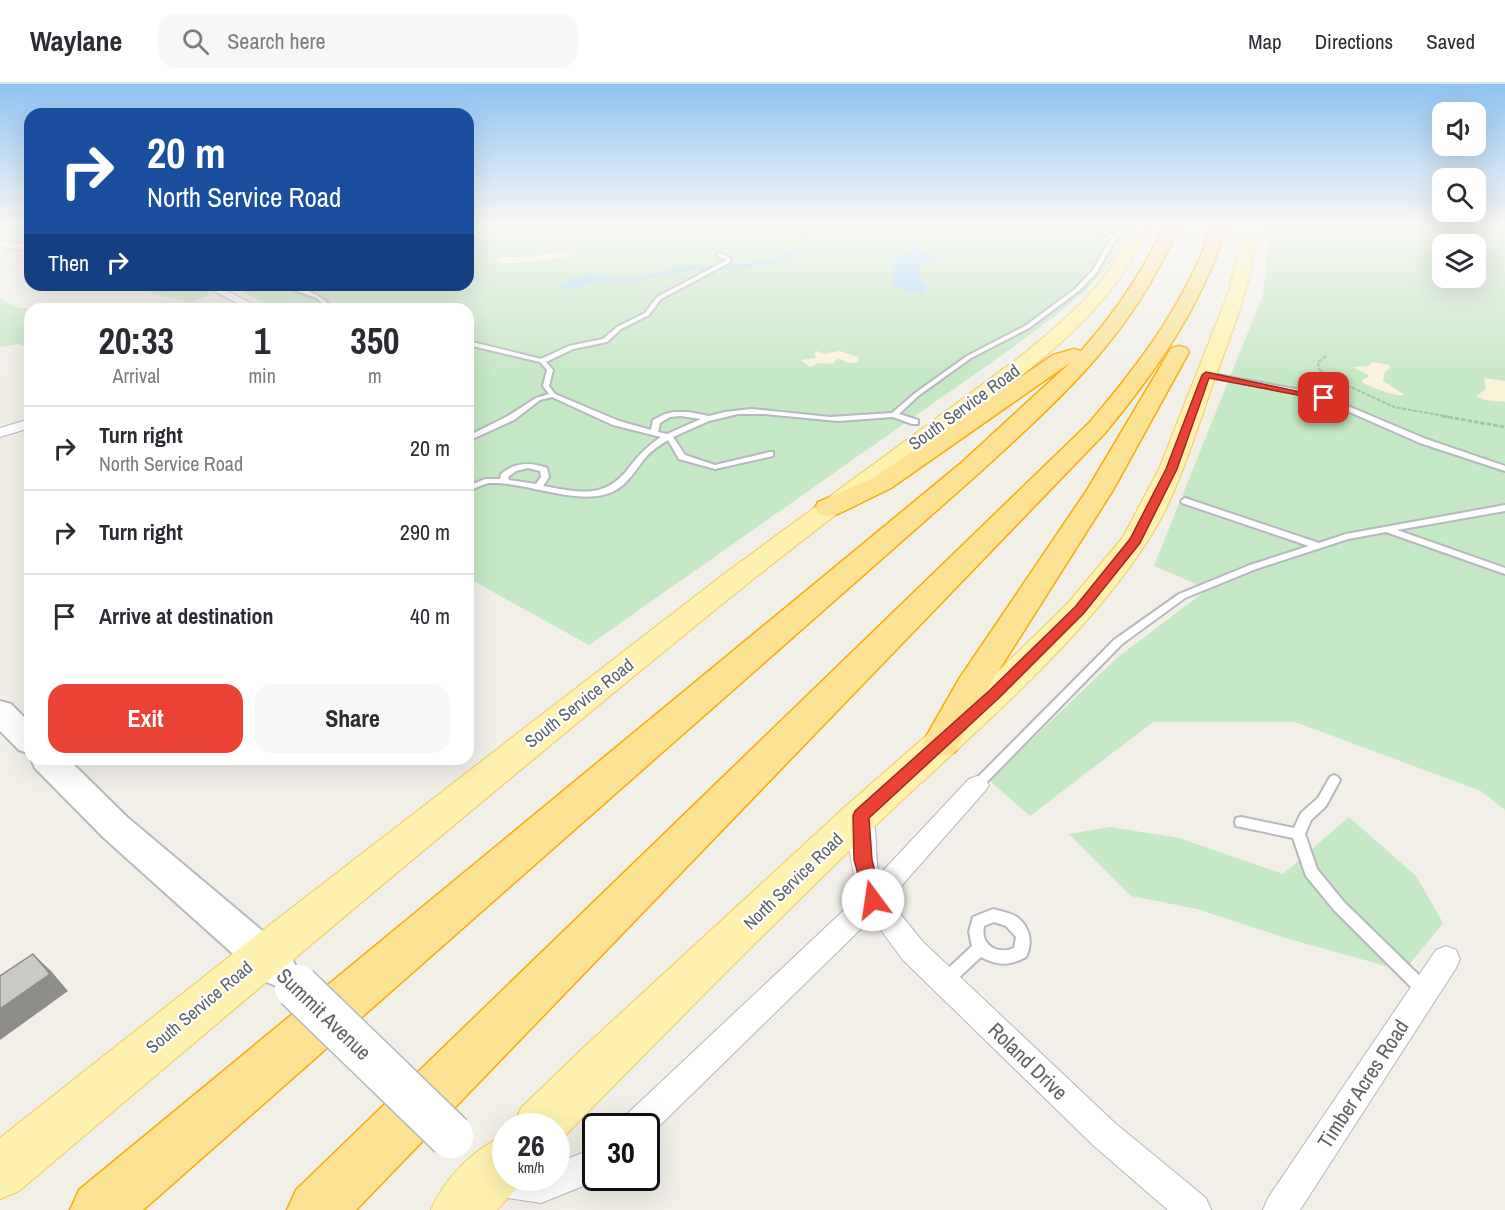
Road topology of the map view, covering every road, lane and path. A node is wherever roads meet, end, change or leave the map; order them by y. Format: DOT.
graph roads {
  1 [pos="700,277"];
  2 [pos="1090,277"];
  3 [pos="1110,277"];
  4 [pos="1146,277"];
  5 [pos="1200,277"];
  6 [pos="1202,277"];
  7 [pos="1240,277"];
  8 [pos="220,291"];
  9 [pos="305,291"];
  10 [pos="245,303"];
  11 [pos="326,303"];
  12 [pos="474,344"];
  13 [pos="1093,349"];
  14 [pos="1326,357"];
  15 [pos="542,361"];
  16 [pos="1206,375"];
  17 [pos="553,395"];
  18 [pos="894,415"];
  19 [pos="708,418"];
  20 [pos="915,422"];
  21 [pos="24,425"];
  22 [pos="1505,427"];
  23 [pos="0,433"];
  24 [pos="654,433"];
  25 [pos="474,436"];
  26 [pos="670,437"];
  27 [pos="770,454"];
  28 [pos="1505,469"];
  29 [pos="505,481"];
  30 [pos="474,486"];
  31 [pos="539,486"];
  32 [pos="1185,501"];
  33 [pos="828,508"];
  34 [pos="1505,508"];
  35 [pos="1386,530"];
  36 [pos="1316,545"];
  37 [pos="1505,571"];
  38 [pos="0,712"];
  39 [pos="24,736"];
  40 [pos="942,742"];
  41 [pos="53,765"];
  42 [pos="1334,780"];
  43 [pos="977,785"];
  44 [pos="861,816"];
  45 [pos="1241,822"];
  46 [pos="1298,834"];
  47 [pos="873,900"];
  48 [pos="981,948"];
  49 [pos="263,954"];
  50 [pos="1446,959"];
  51 [pos="945,981"];
  52 [pos="1424,991"];
  53 [pos="552,1113"];
  54 [pos="651,1113"];
  55 [pos="582,1170"];
  56 [pos="0,1172"];
  57 [pos="484,1183"];
  58 [pos="99,1210"];
  59 [pos="316,1210"];
  60 [pos="1194,1210"];
  61 [pos="1280,1210"];
  1 -- 15 [label="lane"];
  2 -- 18 [label="lane"];
  3 -- 33 [label="main road, South Service Road"];
  4 -- 13 [label="highway"];
  5 -- 59 [label="highway"];
  6 -- 40 [label="highway"];
  7 -- 16 [label="main road, North Service Road"];
  8 -- 10 [label="street"];
  9 -- 11 [label="lane"];
  12 -- 15 [label="lane"];
  13 -- 33 [label="highway"];
  13 -- 58 [label="highway"];
  14 -- 22 [label="path"];
  15 -- 17 [label="lane"];
  16 -- 28 [label="lane"];
  16 -- 40 [label="main road, North Service Road"];
  17 -- 24 [label="lane"];
  17 -- 25 [label="lane"];
  18 -- 19 [label="lane"];
  18 -- 20 [label="lane"];
  19 -- 24 [label="lane"];
  19 -- 26 [label="lane"];
  21 -- 23 [label="street"];
  24 -- 26 [label="lane"];
  26 -- 27 [label="lane"];
  26 -- 31 [label="lane"];
  29 -- 30 [label="lane"];
  29 -- 31 [label="lane"];
  29 -- 31 [label="lane"];
  32 -- 36 [label="lane"];
  33 -- 49 [label="main road, South Service Road"];
  34 -- 35 [label="lane"];
  35 -- 36 [label="lane"];
  35 -- 37 [label="lane"];
  36 -- 43 [label="lane"];
  38 -- 39 [label="street"];
  40 -- 44 [label="main road, North Service Road"];
  41 -- 49 [label="street, Summit Avenue"];
  42 -- 46 [label="lane"];
  43 -- 47 [label="street"];
  44 -- 47 [label="street"];
  44 -- 53 [label="main road, North Service Road"];
  45 -- 46 [label="lane"];
  46 -- 52 [label="lane"];
  47 -- 51 [label="street, Roland Drive"];
  47 -- 54 [label="street"];
  48 -- 51 [label="lane"];
  49 -- 56 [label="main road, South Service Road"];
  49 -- 57 [label="street, Summit Avenue, bridge"];
  50 -- 52 [label="street, Timber Acres Road"];
  51 -- 60 [label="street, Roland Drive"];
  52 -- 61 [label="street, Timber Acres Road"];
  55 -- 57 [label="street"];
}
